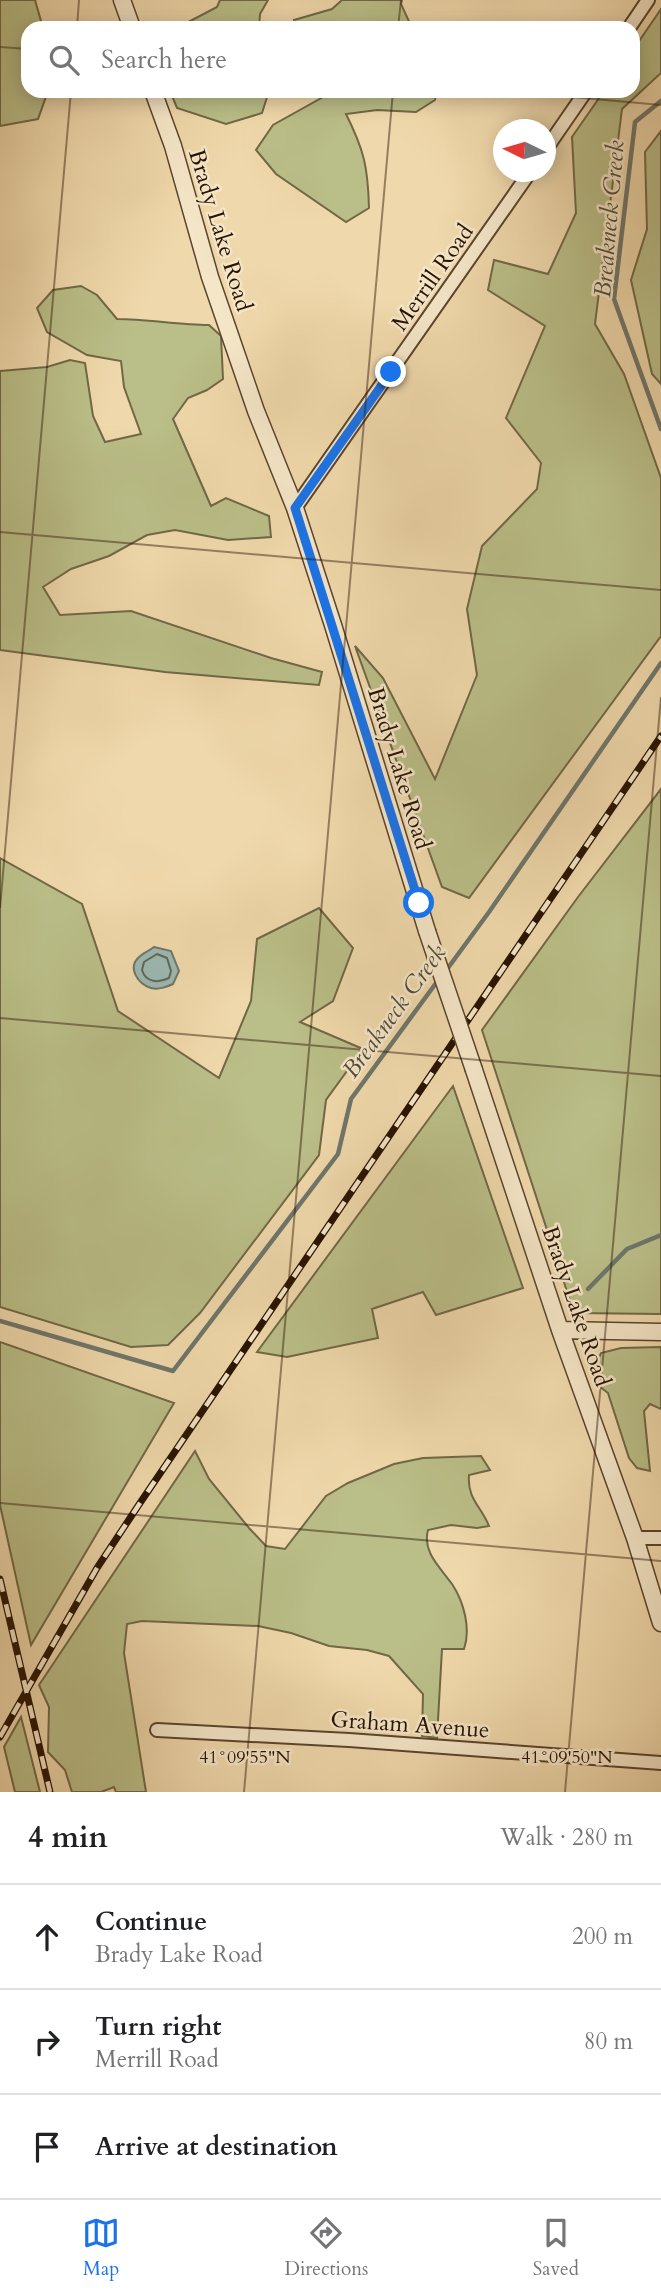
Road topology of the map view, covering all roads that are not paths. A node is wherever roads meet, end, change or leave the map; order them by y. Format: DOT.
graph roads {
  1 [pos="122,0"];
  2 [pos="648,0"];
  3 [pos="130,21"];
  4 [pos="634,21"];
  5 [pos="156,98"];
  6 [pos="581,98"];
  7 [pos="556,133"];
  8 [pos="523,182"];
  9 [pos="295,508"];
  10 [pos="560,1330"];
  11 [pos="661,1332"];
  12 [pos="635,1538"];
  13 [pos="661,1538"];
  14 [pos="661,1623"];
  15 [pos="157,1730"];
  16 [pos="661,1763"];
  1 -- 3 [label="street"];
  2 -- 4 [label="street"];
  5 -- 9 [label="street, Brady Lake Road"];
  6 -- 7 [label="street"];
  8 -- 9 [label="street, Merrill Road"];
  9 -- 10 [label="street, Brady Lake Road, bridge"];
  10 -- 11 [label="street"];
  10 -- 12 [label="street, Brady Lake Road"];
  12 -- 13 [label="street"];
  12 -- 14 [label="street, Brady Lake Road"];
  15 -- 16 [label="street, Graham Avenue"];
}
